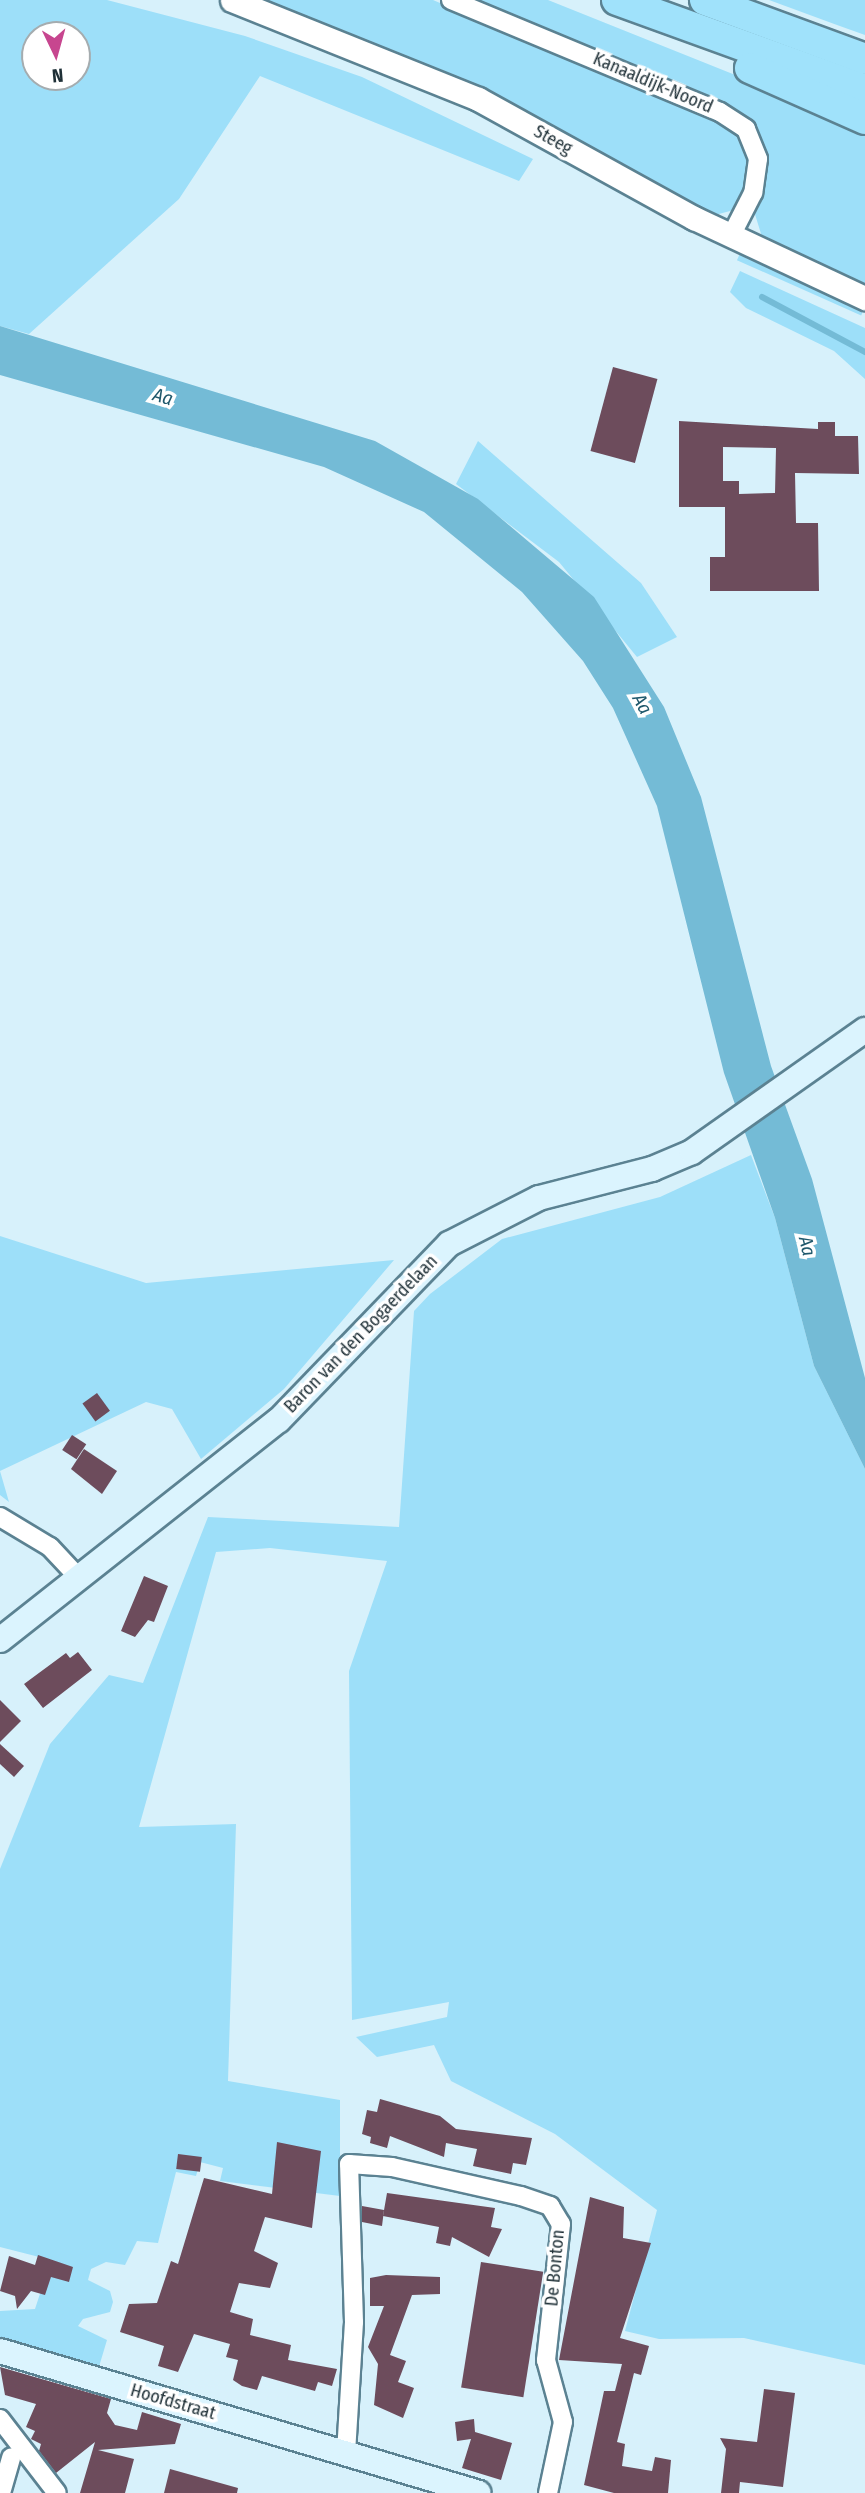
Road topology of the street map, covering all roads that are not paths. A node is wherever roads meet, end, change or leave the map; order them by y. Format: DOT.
graph roads {
  1 [pos="232,0"];
  2 [pos="451,0"];
  3 [pos="617,0"];
  4 [pos="705,0"];
  5 [pos="692,28"];
  6 [pos="786,30"];
  7 [pos="865,46"];
  8 [pos="865,59"];
  9 [pos="865,90"];
  10 [pos="865,119"];
  11 [pos="731,236"];
  12 [pos="865,298"];
  13 [pos="865,1030"];
  14 [pos="0,1517"];
  15 [pos="79,1578"];
  16 [pos="0,1640"];
  17 [pos="0,2351"];
  18 [pos="0,2419"];
  19 [pos="346,2454"];
  20 [pos="11,2457"];
  21 [pos="1,2493"];
  22 [pos="57,2493"];
  23 [pos="478,2493"];
  24 [pos="548,2493"];
  1 -- 11 [label="street, Steeg"];
  2 -- 11 [label="street, Kanaaldijk-Noord"];
  3 -- 5 [label="highway"];
  4 -- 6 [label="highway"];
  5 -- 9 [label="highway"];
  5 -- 10 [label="highway"];
  6 -- 7 [label="highway"];
  6 -- 8 [label="highway"];
  11 -- 12 [label="street, Steeg"];
  13 -- 15 [label="main road, Baron van den Bogaerdelaan"];
  14 -- 15 [label="street"];
  15 -- 16 [label="main road, Baron van den Bogaerdelaan"];
  17 -- 19 [label="main road, Hoofdstraat"];
  18 -- 22 [label="street"];
  19 -- 23 [label="main road, Hoofdstraat"];
  19 -- 24 [label="street, De Bonton"];
  20 -- 21 [label="street"];
}
